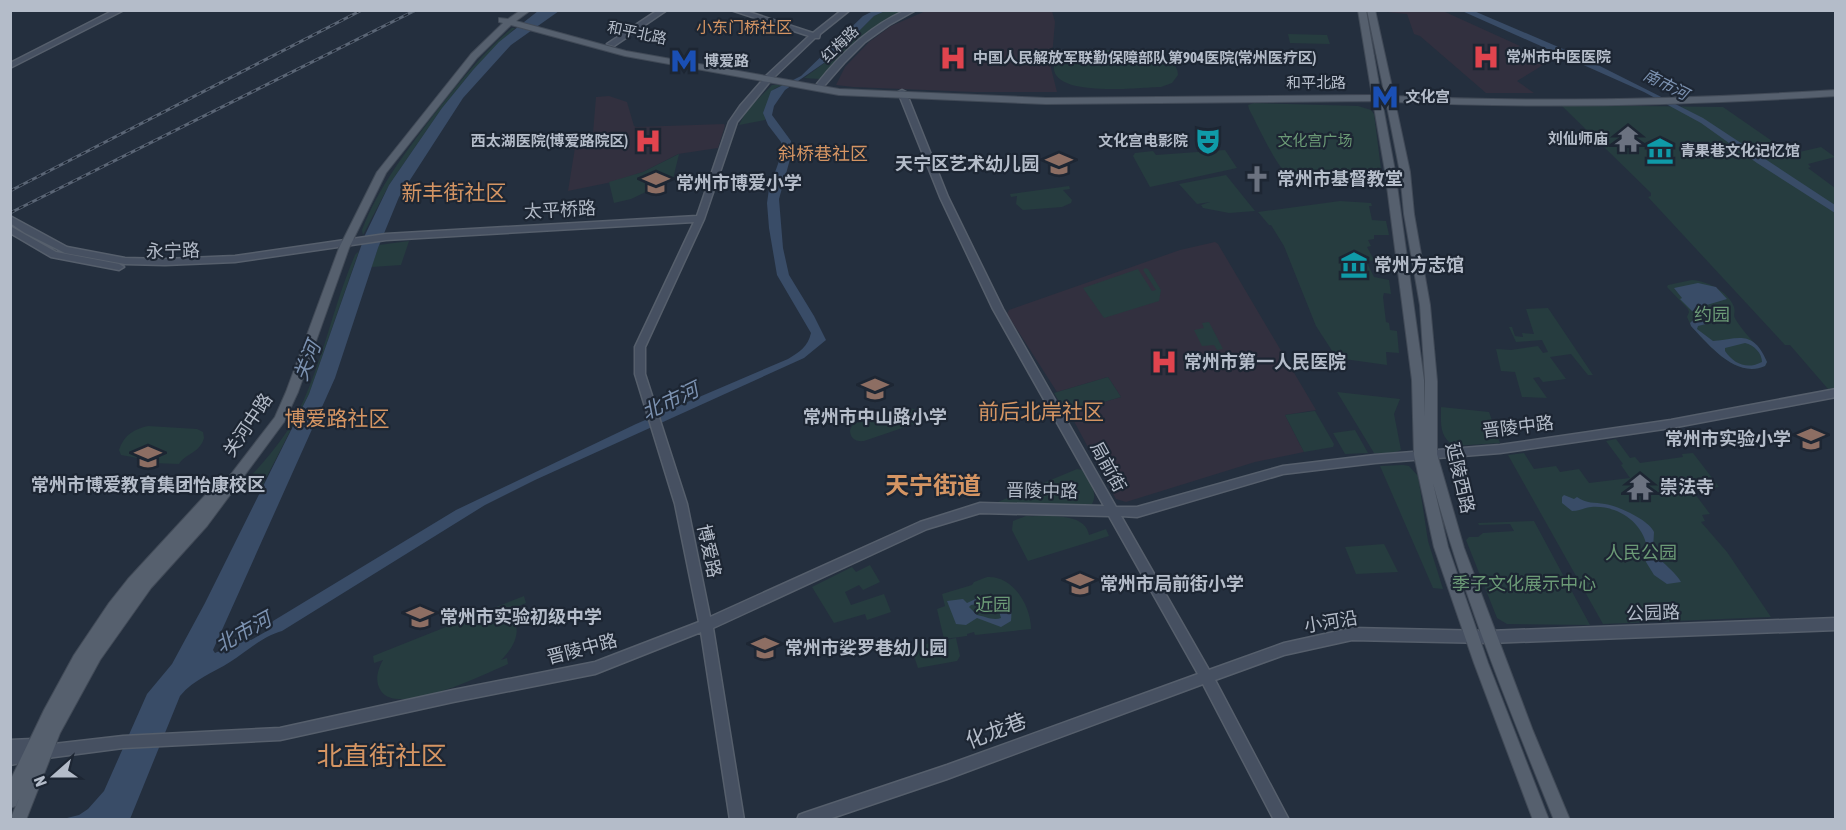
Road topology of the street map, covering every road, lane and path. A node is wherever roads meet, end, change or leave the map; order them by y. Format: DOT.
graph roads {
  1 [pos="113,10"];
  2 [pos="121,10"];
  3 [pos="527,10"];
  4 [pos="664,10"];
  5 [pos="734,10"];
  6 [pos="746,10"];
  7 [pos="849,10"];
  8 [pos="913,10"];
  9 [pos="1362,10"];
  10 [pos="1371,10"];
  11 [pos="513,18"];
  12 [pos="544,28"];
  13 [pos="816,35"];
  14 [pos="611,44"];
  15 [pos="10,64"];
  16 [pos="772,77"];
  17 [pos="794,82"];
  18 [pos="821,84"];
  19 [pos="1836,86"];
  20 [pos="1836,93"];
  21 [pos="903,94"];
  22 [pos="1376,95"];
  23 [pos="1389,95"];
  24 [pos="1661,98"];
  25 [pos="10,219"];
  26 [pos="700,221"];
  27 [pos="10,229"];
  28 [pos="346,245"];
  29 [pos="1836,393"];
  30 [pos="1425,455"];
  31 [pos="1112,511"];
  32 [pos="708,624"];
  33 [pos="1836,624"];
  34 [pos="1489,637"];
  35 [pos="1472,638"];
  36 [pos="1203,677"];
  37 [pos="10,747"];
  38 [pos="36,751"];
  39 [pos="10,758"];
  40 [pos="10,801"];
  41 [pos="18,819"];
  42 [pos="737,819"];
  43 [pos="744,819"];
  44 [pos="804,819"];
  45 [pos="1276,819"];
  46 [pos="1282,819"];
  47 [pos="1541,819"];
  48 [pos="1562,819"];
  1 -- 15 [label="main road"];
  2 -- 15 [label="main road"];
  3 -- 11 [label="main road"];
  4 -- 14 [label="main road"];
  5 -- 13 [label="main road"];
  6 -- 13 [label="main road"];
  7 -- 13 [label="main road, 博爱路"];
  8 -- 18 [label="main road, 红梅路"];
  9 -- 22 [label="main road, 延陵西路"];
  10 -- 23 [label="main road, 延陵西路"];
  11 -- 12 [label="main road"];
  11 -- 28 [label="main road, 关河中路"];
  11 -- 28 [label="main road, 关河中路"];
  12 -- 14 [label="main road, 和平北路"];
  12 -- 16 [label="main road, 和平北路"];
  13 -- 16 [label="main road, 博爱路"];
  14 -- 16 [label="main road, 和平北路"];
  16 -- 17 [label="main road, 和平北路"];
  16 -- 26 [label="main road, 博爱路"];
  17 -- 18 [label="main road, 和平北路"];
  17 -- 21 [label="main road, 和平北路"];
  18 -- 21 [label="main road, 和平北路"];
  19 -- 24 [label="main road, 和平北路"];
  20 -- 24 [label="main road, 和平北路"];
  21 -- 22 [label="main road, 和平北路"];
  21 -- 31 [label="main road, 局前街"];
  22 -- 23 [label="main road, 和平北路"];
  22 -- 30 [label="main road, 延陵西路"];
  23 -- 24 [label="main road, 和平北路"];
  23 -- 30 [label="main road, 延陵西路"];
  25 -- 28 [label="main road, 永宁路"];
  26 -- 28 [label="main road"];
  26 -- 32 [label="main road, 博爱路"];
  27 -- 28 [label="main road, 永宁路"];
  28 -- 38 [label="main road, 关河中路"];
  29 -- 30 [label="main road, 晋陵中路"];
  30 -- 31 [label="main road, 晋陵中路"];
  30 -- 34 [label="main road, 延陵西路"];
  30 -- 35 [label="main road, 延陵西路"];
  31 -- 32 [label="main road, 晋陵中路"];
  31 -- 36 [label="main road, 局前街"];
  32 -- 38 [label="main road, 晋陵中路"];
  32 -- 42 [label="main road, 博爱路"];
  32 -- 43 [label="main road, 博爱路"];
  33 -- 34 [label="main road, 公园路"];
  34 -- 35 [label="main road, 公园路"];
  34 -- 48 [label="main road, 延陵西路"];
  35 -- 36 [label="main road, 小河沿"];
  35 -- 47 [label="main road, 延陵西路"];
  36 -- 44 [label="main road, 化龙巷"];
  36 -- 45 [label="main road, 局前街"];
  36 -- 46 [label="main road, 局前街"];
  37 -- 38 [label="main road"];
  38 -- 39 [label="main road"];
  38 -- 40 [label="main road, 关河中路"];
  38 -- 41 [label="main road, 关河中路"];
}
